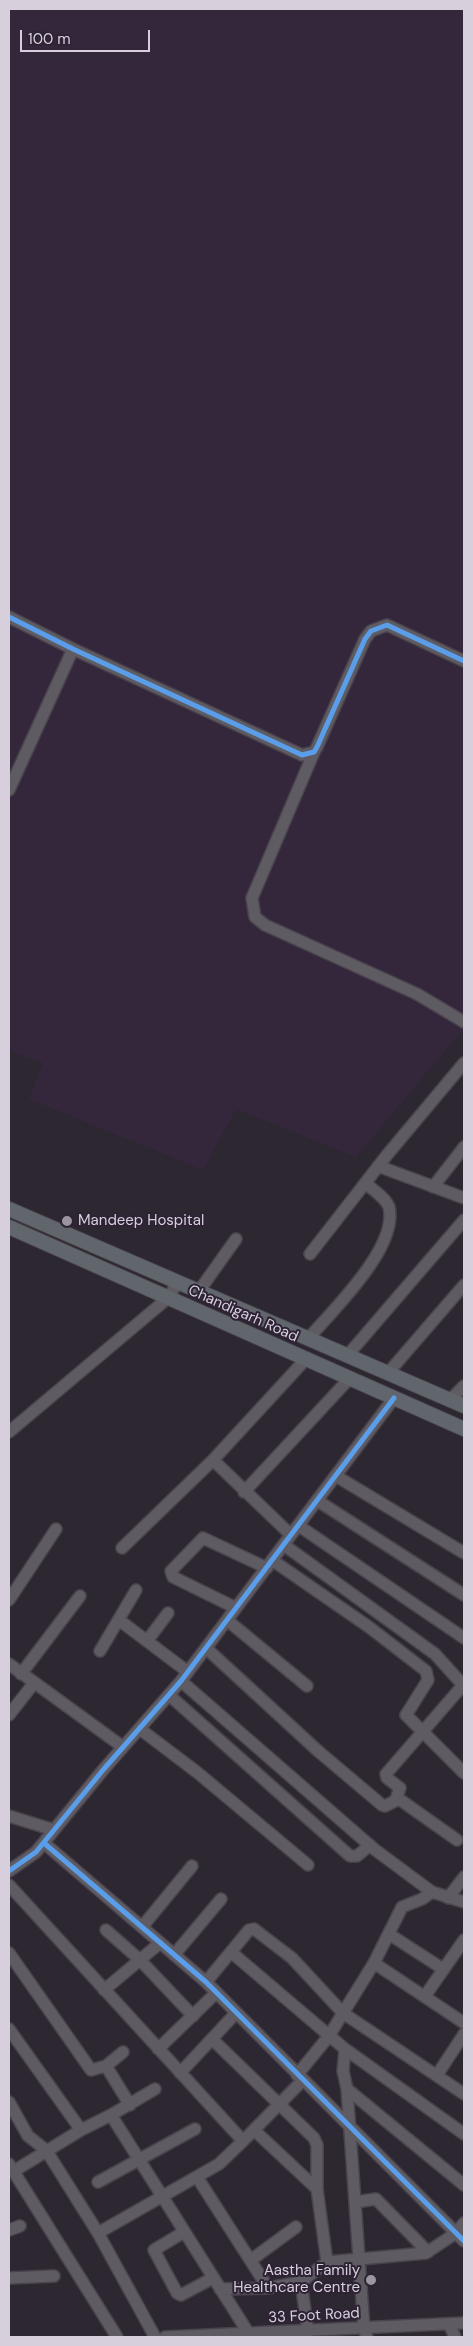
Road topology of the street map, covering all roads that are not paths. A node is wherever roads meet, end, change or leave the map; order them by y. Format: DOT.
graph roads {
  1 [pos="9,617"];
  2 [pos="73,649"];
  3 [pos="464,660"];
  4 [pos="314,752"];
  5 [pos="9,790"];
  6 [pos="464,1022"];
  7 [pos="464,1063"];
  8 [pos="464,1148"];
  9 [pos="378,1166"];
  10 [pos="365,1183"];
  11 [pos="434,1186"];
  12 [pos="464,1198"];
  13 [pos="9,1209"];
  14 [pos="464,1220"];
  15 [pos="9,1227"];
  16 [pos="236,1239"];
  17 [pos="310,1254"];
  18 [pos="178,1282"];
  19 [pos="464,1285"];
  20 [pos="198,1291"];
  21 [pos="168,1298"];
  22 [pos="308,1339"];
  23 [pos="347,1356"];
  24 [pos="306,1359"];
  25 [pos="388,1373"];
  26 [pos="349,1379"];
  27 [pos="464,1386"];
  28 [pos="394,1398"];
  29 [pos="450,1400"];
  30 [pos="464,1406"];
  31 [pos="464,1429"];
  32 [pos="9,1432"];
  33 [pos="213,1460"];
  34 [pos="336,1476"];
  35 [pos="244,1492"];
  36 [pos="318,1500"];
  37 [pos="56,1530"];
  38 [pos="295,1530"];
  39 [pos="284,1545"];
  40 [pos="122,1548"];
  41 [pos="464,1553"];
  42 [pos="269,1564"];
  43 [pos="136,1590"];
  44 [pos="464,1595"];
  45 [pos="80,1596"];
  46 [pos="9,1600"];
  47 [pos="236,1608"];
  48 [pos="168,1613"];
  49 [pos="119,1620"];
  50 [pos="227,1620"];
  51 [pos="464,1638"];
  52 [pos="147,1641"];
  53 [pos="206,1648"];
  54 [pos="100,1651"];
  55 [pos="9,1664"];
  56 [pos="22,1674"];
  57 [pos="184,1677"];
  58 [pos="34,1683"];
  59 [pos="464,1684"];
  60 [pos="307,1686"];
  61 [pos="169,1695"];
  62 [pos="9,1715"];
  63 [pos="140,1729"];
  64 [pos="421,1731"];
  65 [pos="124,1747"];
  66 [pos="464,1773"];
  67 [pos="396,1799"];
  68 [pos="9,1816"];
  69 [pos="54,1830"];
  70 [pos="457,1840"];
  71 [pos="44,1842"];
  72 [pos="370,1846"];
  73 [pos="308,1865"];
  74 [pos="192,1866"];
  75 [pos="9,1871"];
  76 [pos="464,1877"];
  77 [pos="9,1885"];
  78 [pos="432,1892"];
  79 [pos="448,1898"];
  80 [pos="221,1899"];
  81 [pos="464,1902"];
  82 [pos="142,1927"];
  83 [pos="106,1930"];
  84 [pos="390,1934"];
  85 [pos="464,1940"];
  86 [pos="160,1943"];
  87 [pos="231,1952"];
  88 [pos="9,1953"];
  89 [pos="174,1955"];
  90 [pos="140,1960"];
  91 [pos="374,1963"];
  92 [pos="443,1969"];
  93 [pos="206,1982"];
  94 [pos="104,1990"];
  95 [pos="216,1992"];
  96 [pos="424,1996"];
  97 [pos="236,2013"];
  98 [pos="344,2013"];
  99 [pos="193,2016"];
  100 [pos="464,2023"];
  101 [pos="9,2029"];
  102 [pos="464,2034"];
  103 [pos="329,2036"];
  104 [pos="212,2038"];
  105 [pos="158,2049"];
  106 [pos="345,2049"];
  107 [pos="123,2052"];
  108 [pos="106,2066"];
  109 [pos="180,2073"];
  110 [pos="437,2075"];
  111 [pos="300,2078"];
  112 [pos="155,2089"];
  113 [pos="347,2089"];
  114 [pos="464,2094"];
  115 [pos="9,2102"];
  116 [pos="279,2103"];
  117 [pos="130,2105"];
  118 [pos="111,2115"];
  119 [pos="350,2127"];
  120 [pos="195,2129"];
  121 [pos="81,2130"];
  122 [pos="254,2130"];
  123 [pos="464,2134"];
  124 [pos="243,2141"];
  125 [pos="46,2150"];
  126 [pos="138,2159"];
  127 [pos="12,2167"];
  128 [pos="197,2177"];
  129 [pos="98,2182"];
  130 [pos="464,2185"];
  131 [pos="317,2189"];
  132 [pos="161,2196"];
  133 [pos="355,2202"];
  134 [pos="464,2223"];
  135 [pos="20,2226"];
  136 [pos="296,2227"];
  137 [pos="9,2230"];
  138 [pos="98,2232"];
  139 [pos="184,2232"];
  140 [pos="460,2237"];
  141 [pos="428,2252"];
  142 [pos="251,2260"];
  143 [pos="359,2260"];
  144 [pos="327,2262"];
  145 [pos="54,2276"];
  146 [pos="9,2278"];
  147 [pos="213,2278"];
  148 [pos="300,2282"];
  149 [pos="268,2288"];
  150 [pos="220,2289"];
  151 [pos="464,2323"];
  152 [pos="449,2324"];
  153 [pos="308,2332"];
  154 [pos="409,2332"];
  155 [pos="365,2333"];
  156 [pos="327,2334"];
  157 [pos="256,2335"];
  158 [pos="294,2335"];
  159 [pos="228,2336"];
  160 [pos="117,2337"];
  161 [pos="156,2337"];
  162 [pos="165,2337"];
  163 [pos="197,2337"];
  164 [pos="455,2337"];
  1 -- 2 [label="street"];
  2 -- 4 [label="street"];
  2 -- 5 [label="street"];
  3 -- 4 [label="street"];
  4 -- 6 [label="street"];
  7 -- 9 [label="street"];
  8 -- 11 [label="street"];
  9 -- 10 [label="street"];
  9 -- 11 [label="street"];
  10 -- 17 [label="street"];
  10 -- 22 [label="street"];
  11 -- 12 [label="street"];
  13 -- 18 [label="main road, Chandigarh Road"];
  14 -- 23 [label="street"];
  15 -- 21 [label="main road, Chandigarh Road"];
  16 -- 20 [label="street"];
  18 -- 20 [label="main road, Chandigarh Road"];
  18 -- 21 [label="street"];
  19 -- 25 [label="street"];
  20 -- 22 [label="main road, Chandigarh Road"];
  21 -- 24 [label="main road, Chandigarh Road"];
  21 -- 32 [label="street"];
  22 -- 23 [label="main road, Chandigarh Road"];
  23 -- 25 [label="main road, Chandigarh Road"];
  24 -- 26 [label="main road, Chandigarh Road"];
  24 -- 33 [label="street"];
  25 -- 29 [label="main road, Chandigarh Road"];
  26 -- 28 [label="main road, Chandigarh Road"];
  26 -- 35 [label="street"];
  27 -- 29 [label="street"];
  28 -- 31 [label="main road, Chandigarh Road"];
  28 -- 34 [label="street"];
  29 -- 30 [label="main road, Chandigarh Road"];
  33 -- 35 [label="street"];
  33 -- 40 [label="street"];
  34 -- 36 [label="street"];
  34 -- 41 [label="street"];
  35 -- 38 [label="street"];
  36 -- 38 [label="street"];
  36 -- 44 [label="street"];
  37 -- 46 [label="street"];
  38 -- 39 [label="street"];
  38 -- 51 [label="street"];
  39 -- 42 [label="street"];
  39 -- 59 [label="street"];
  42 -- 47 [label="street"];
  42 -- 47 [label="street"];
  42 -- 64 [label="street"];
  43 -- 49 [label="street"];
  45 -- 56 [label="street"];
  47 -- 50 [label="street"];
  48 -- 52 [label="street"];
  49 -- 52 [label="street"];
  49 -- 54 [label="street"];
  50 -- 53 [label="street"];
  50 -- 60 [label="street"];
  52 -- 57 [label="street"];
  53 -- 57 [label="street"];
  53 -- 67 [label="street"];
  55 -- 56 [label="street"];
  56 -- 58 [label="street"];
  57 -- 61 [label="street"];
  57 -- 72 [label="street"];
  58 -- 62 [label="street"];
  58 -- 65 [label="street"];
  59 -- 64 [label="street"];
  61 -- 63 [label="street"];
  61 -- 72 [label="street"];
  63 -- 65 [label="street"];
  63 -- 73 [label="street"];
  64 -- 66 [label="street"];
  64 -- 67 [label="street"];
  65 -- 69 [label="street"];
  67 -- 70 [label="street"];
  68 -- 69 [label="street"];
  69 -- 71 [label="street"];
  71 -- 75 [label="street"];
  71 -- 82 [label="street"];
  72 -- 78 [label="street"];
  74 -- 82 [label="street"];
  76 -- 79 [label="street"];
  77 -- 94 [label="street"];
  78 -- 79 [label="street"];
  78 -- 84 [label="street"];
  79 -- 81 [label="street"];
  80 -- 89 [label="street"];
  82 -- 86 [label="street"];
  83 -- 90 [label="street"];
  84 -- 91 [label="street"];
  84 -- 92 [label="street"];
  85 -- 92 [label="street"];
  86 -- 89 [label="street"];
  86 -- 90 [label="street"];
  87 -- 93 [label="street"];
  87 -- 98 [label="street"];
  87 -- 103 [label="street"];
  88 -- 108 [label="street"];
  89 -- 93 [label="street"];
  90 -- 94 [label="street"];
  90 -- 99 [label="street"];
  91 -- 96 [label="street"];
  91 -- 98 [label="street"];
  92 -- 96 [label="street"];
  93 -- 95 [label="street"];
  94 -- 105 [label="street"];
  95 -- 97 [label="street"];
  95 -- 99 [label="street"];
  96 -- 100 [label="street"];
  97 -- 104 [label="street"];
  97 -- 111 [label="street"];
  98 -- 103 [label="street"];
  98 -- 110 [label="street"];
  99 -- 105 [label="street"];
  101 -- 121 [label="street"];
  102 -- 110 [label="street"];
  103 -- 106 [label="street"];
  103 -- 111 [label="street"];
  104 -- 109 [label="street"];
  104 -- 116 [label="street"];
  105 -- 109 [label="street"];
  106 -- 113 [label="street"];
  106 -- 123 [label="street"];
  107 -- 108 [label="street"];
  108 -- 117 [label="street"];
  109 -- 124 [label="street"];
  110 -- 114 [label="street"];
  111 -- 116 [label="street"];
  111 -- 119 [label="street"];
  112 -- 117 [label="street"];
  113 -- 119 [label="street"];
  113 -- 130 [label="street"];
  115 -- 125 [label="street"];
  116 -- 122 [label="street"];
  116 -- 131 [label="street"];
  117 -- 118 [label="street"];
  118 -- 121 [label="street"];
  118 -- 126 [label="street"];
  119 -- 133 [label="street"];
  119 -- 140 [label="street"];
  120 -- 126 [label="street"];
  121 -- 125 [label="street"];
  122 -- 124 [label="street"];
  122 -- 131 [label="street"];
  124 -- 128 [label="street"];
  125 -- 127 [label="street"];
  125 -- 138 [label="street"];
  126 -- 129 [label="street"];
  126 -- 132 [label="street"];
  127 -- 160 [label="street"];
  128 -- 132 [label="street"];
  128 -- 142 [label="street"];
  131 -- 144 [label="street"];
  132 -- 138 [label="street"];
  132 -- 139 [label="street"];
  133 -- 141 [label="street"];
  133 -- 143 [label="street"];
  134 -- 140 [label="street"];
  135 -- 137 [label="street"];
  136 -- 142 [label="street"];
  138 -- 161 [label="street"];
  139 -- 147 [label="street"];
  139 -- 147 [label="street"];
  140 -- 141 [label="street"];
  141 -- 143 [label="street"];
  142 -- 149 [label="street"];
  143 -- 144 [label="street"];
  143 -- 155 [label="street"];
  144 -- 148 [label="street"];
  145 -- 146 [label="street"];
  147 -- 150 [label="street"];
  148 -- 149 [label="street"];
  148 -- 153 [label="street"];
  149 -- 150 [label="street"];
  150 -- 157 [label="street"];
  151 -- 152 [label="street, 33 Foot Road"];
  152 -- 154 [label="street, 33 Foot Road"];
  152 -- 164 [label="street"];
  153 -- 156 [label="street, 33 Foot Road"];
  153 -- 158 [label="street, 33 Foot Road"];
  154 -- 155 [label="street, 33 Foot Road"];
  155 -- 156 [label="street, 33 Foot Road"];
  157 -- 158 [label="street, 33 Foot Road"];
  157 -- 159 [label="street, 33 Foot Road"];
  159 -- 163 [label="street, 33 Foot Road"];
  162 -- 163 [label="street, 33 Foot Road"];
}
